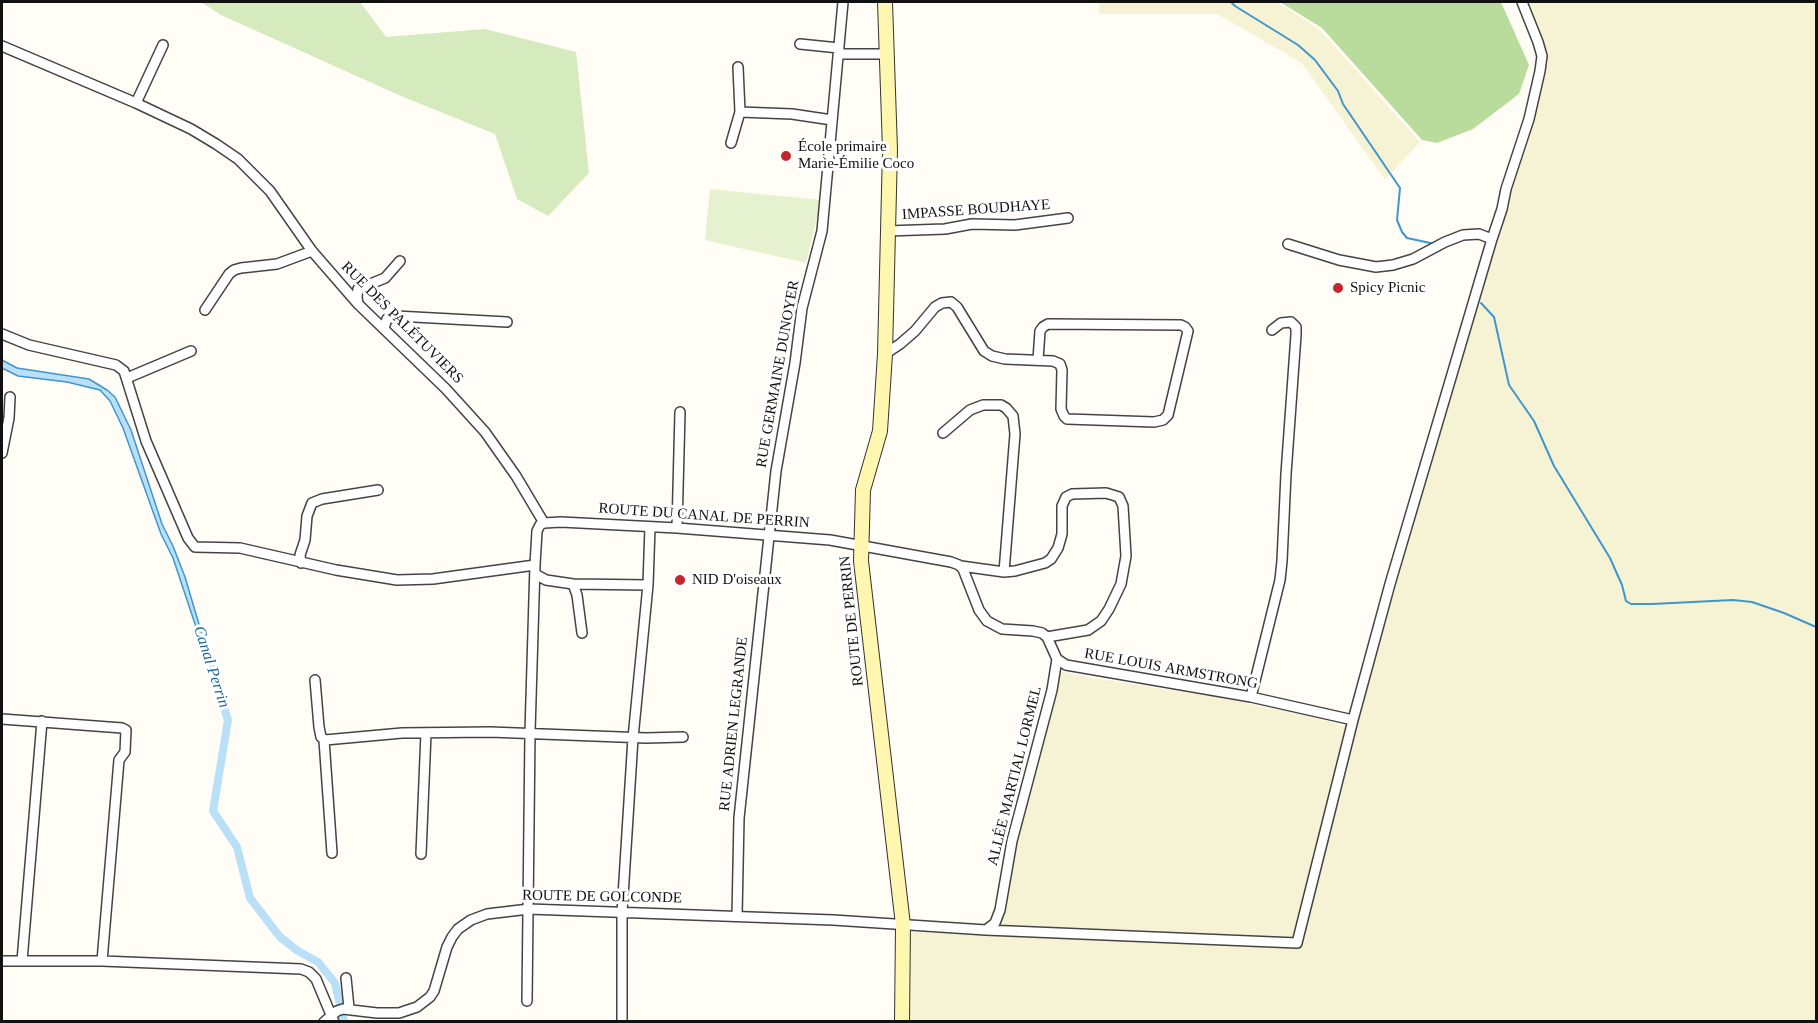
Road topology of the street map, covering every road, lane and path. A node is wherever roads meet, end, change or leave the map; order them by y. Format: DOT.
graph roads {
  1 [pos="843,2"];
  2 [pos="885,2"];
  3 [pos="1522,2"];
  4 [pos="800,44"];
  5 [pos="163,45"];
  6 [pos="2,46"];
  7 [pos="839,51"];
  8 [pos="888,54"];
  9 [pos="738,67"];
  10 [pos="136,103"];
  11 [pos="740,112"];
  12 [pos="832,120"];
  13 [pos="731,143"];
  14 [pos="1068,218"];
  15 [pos="887,231"];
  16 [pos="1492,239"];
  17 [pos="1288,244"];
  18 [pos="312,251"];
  19 [pos="400,261"];
  20 [pos="358,304"];
  21 [pos="205,310"];
  22 [pos="507,322"];
  23 [pos="384,328"];
  24 [pos="1272,330"];
  25 [pos="2,334"];
  26 [pos="191,351"];
  27 [pos="885,354"];
  28 [pos="1038,360"];
  29 [pos="127,378"];
  30 [pos="10,397"];
  31 [pos="680,412"];
  32 [pos="943,433"];
  33 [pos="2,453"];
  34 [pos="378,490"];
  35 [pos="544,523"];
  36 [pos="650,527"];
  37 [pos="677,528"];
  38 [pos="770,535"];
  39 [pos="861,547"];
  40 [pos="301,563"];
  41 [pos="961,566"];
  42 [pos="535,570"];
  43 [pos="1004,572"];
  44 [pos="573,584"];
  45 [pos="648,585"];
  46 [pos="582,633"];
  47 [pos="1047,637"];
  48 [pos="1058,659"];
  49 [pos="315,680"];
  50 [pos="1251,697"];
  51 [pos="2,719"];
  52 [pos="1353,720"];
  53 [pos="42,721"];
  54 [pos="530,732"];
  55 [pos="426,733"];
  56 [pos="683,737"];
  57 [pos="633,738"];
  58 [pos="324,740"];
  59 [pos="332,853"];
  60 [pos="421,854"];
  61 [pos="529,909"];
  62 [pos="622,912"];
  63 [pos="737,916"];
  64 [pos="903,924"];
  65 [pos="986,930"];
  66 [pos="2,961"];
  67 [pos="22,961"];
  68 [pos="102,961"];
  69 [pos="346,978"];
  70 [pos="527,1001"];
  71 [pos="349,1008"];
  72 [pos="333,1018"];
  73 [pos="324,1022"];
  74 [pos="622,1022"];
  75 [pos="902,1022"];
  1 -- 7 [label="street, RUE GERMAINE DUNOYER"];
  2 -- 8 [label="main road, ROUTE DE PERRIN"];
  3 -- 16 [label="street"];
  4 -- 7 [label="street"];
  5 -- 10 [label="street"];
  6 -- 10 [label="street, RUE DES PALÉTUVIERS"];
  7 -- 8 [label="street"];
  7 -- 12 [label="street, RUE GERMAINE DUNOYER"];
  8 -- 15 [label="main road, ROUTE DE PERRIN"];
  9 -- 11 [label="street"];
  10 -- 18 [label="street, RUE DES PALÉTUVIERS"];
  11 -- 12 [label="street"];
  11 -- 13 [label="street"];
  12 -- 38 [label="street, RUE GERMAINE DUNOYER"];
  14 -- 15 [label="street, IMPASSE BOUDHAYE"];
  15 -- 27 [label="main road, ROUTE DE PERRIN"];
  16 -- 17 [label="street"];
  16 -- 52 [label="street"];
  18 -- 20 [label="street, RUE DES PALÉTUVIERS"];
  18 -- 21 [label="street"];
  19 -- 20 [label="street"];
  20 -- 23 [label="street, RUE DES PALÉTUVIERS"];
  22 -- 23 [label="street"];
  23 -- 35 [label="street, RUE DES PALÉTUVIERS"];
  24 -- 50 [label="street"];
  25 -- 29 [label="street"];
  26 -- 29 [label="street"];
  27 -- 28 [label="street"];
  27 -- 39 [label="main road, ROUTE DE PERRIN"];
  28 -- 28 [label="street"];
  29 -- 40 [label="street"];
  30 -- 33 [label="street"];
  31 -- 37 [label="street"];
  32 -- 43 [label="street"];
  34 -- 40 [label="street"];
  35 -- 36 [label="street, ROUTE DU CANAL DE PERRIN"];
  35 -- 42 [label="street"];
  36 -- 37 [label="street, ROUTE DU CANAL DE PERRIN"];
  36 -- 45 [label="street"];
  37 -- 38 [label="street, ROUTE DU CANAL DE PERRIN"];
  38 -- 39 [label="street, ROUTE DU CANAL DE PERRIN"];
  38 -- 63 [label="street, RUE ADRIEN LEGRANDE"];
  39 -- 41 [label="street"];
  39 -- 64 [label="main road, ROUTE DE PERRIN"];
  40 -- 42 [label="street"];
  41 -- 43 [label="street"];
  41 -- 47 [label="street"];
  42 -- 44 [label="street"];
  42 -- 54 [label="street"];
  43 -- 47 [label="street"];
  44 -- 45 [label="street"];
  44 -- 46 [label="street"];
  45 -- 57 [label="street"];
  47 -- 48 [label="street"];
  48 -- 50 [label="street, RUE LOUIS ARMSTRONG"];
  48 -- 65 [label="street, ALLÉE MARTIAL LORMEL"];
  49 -- 58 [label="street"];
  50 -- 52 [label="street, RUE LOUIS ARMSTRONG"];
  51 -- 53 [label="street"];
  52 -- 65 [label="street, ROUTE DE GOLCONDE"];
  53 -- 67 [label="street"];
  53 -- 68 [label="street"];
  54 -- 55 [label="street"];
  54 -- 57 [label="street"];
  54 -- 61 [label="street"];
  55 -- 58 [label="street"];
  55 -- 60 [label="street"];
  56 -- 57 [label="street"];
  57 -- 62 [label="street"];
  58 -- 59 [label="street"];
  61 -- 62 [label="street, ROUTE DE GOLCONDE"];
  61 -- 70 [label="street"];
  61 -- 71 [label="street, ROUTE DE GOLCONDE"];
  62 -- 63 [label="street, ROUTE DE GOLCONDE"];
  62 -- 74 [label="street"];
  63 -- 64 [label="street, ROUTE DE GOLCONDE"];
  64 -- 65 [label="street, ROUTE DE GOLCONDE"];
  64 -- 75 [label="main road, ROUTE DE PERRIN"];
  66 -- 67 [label="street"];
  67 -- 68 [label="street"];
  68 -- 72 [label="street"];
  69 -- 71 [label="street"];
  71 -- 72 [label="street"];
  72 -- 73 [label="street"];
}
